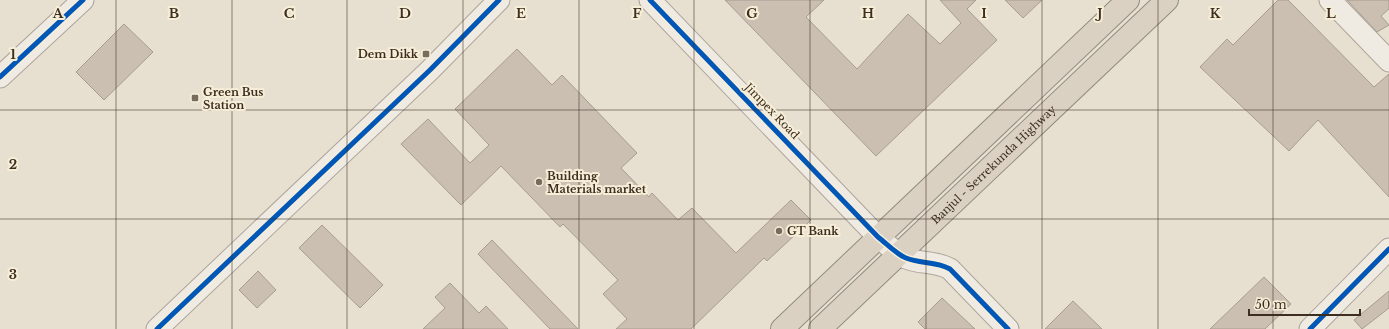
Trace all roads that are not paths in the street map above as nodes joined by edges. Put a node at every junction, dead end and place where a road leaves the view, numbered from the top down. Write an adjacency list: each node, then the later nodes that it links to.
1 (83, 0): 8 (street)
2 (499, 0): 12 (street)
3 (650, 0): 9 (street, Jimpex Road)
4 (1128, 0): 9 (highway)
5 (1167, 0): 11 (highway, Banjul - Serrekunda Highway)
6 (1330, 0): 7 (street)
7 (1389, 61)
8 (3, 68)
9 (878, 236): 11 (street, Jimpex Road); 13 (highway)
10 (1389, 249): 16 (street)
11 (898, 253): 14 (highway, Banjul - Serrekunda Highway); 15 (street, Jimpex Road)
12 (157, 329)
13 (782, 329)
14 (820, 329)
15 (1008, 329)
16 (1310, 329)

